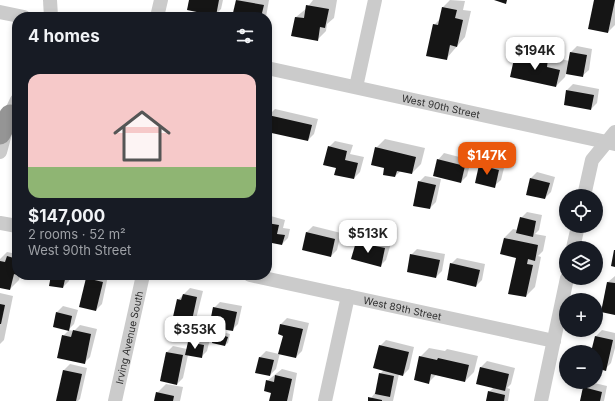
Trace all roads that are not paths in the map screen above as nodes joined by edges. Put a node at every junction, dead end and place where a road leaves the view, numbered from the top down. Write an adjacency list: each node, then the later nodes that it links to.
1 (50, 0): 5 (street)
2 (161, 0): 6 (street)
3 (375, 0): 9 (street)
4 (0, 12): 7 (street)
5 (51, 12)
6 (158, 12)
7 (12, 14)
8 (272, 69): 9 (street, West 90th Street)
9 (356, 87): 13 (street, West 90th Street)
10 (12, 112): 12 (highway)
11 (12, 114): 14 (street)
12 (0, 134)
13 (612, 140): 15 (street)
14 (0, 152)
15 (586, 189)
16 (0, 223): 17 (street)
17 (12, 225)
18 (142, 280): 23 (street, Irving Avenue South)
19 (272, 280): 21 (street, West 89th Street)
20 (566, 285): 22 (street)
21 (348, 296): 22 (street, West 89th Street); 24 (street)
22 (554, 341): 25 (street)
23 (115, 401)
24 (325, 401)
25 (541, 401)

